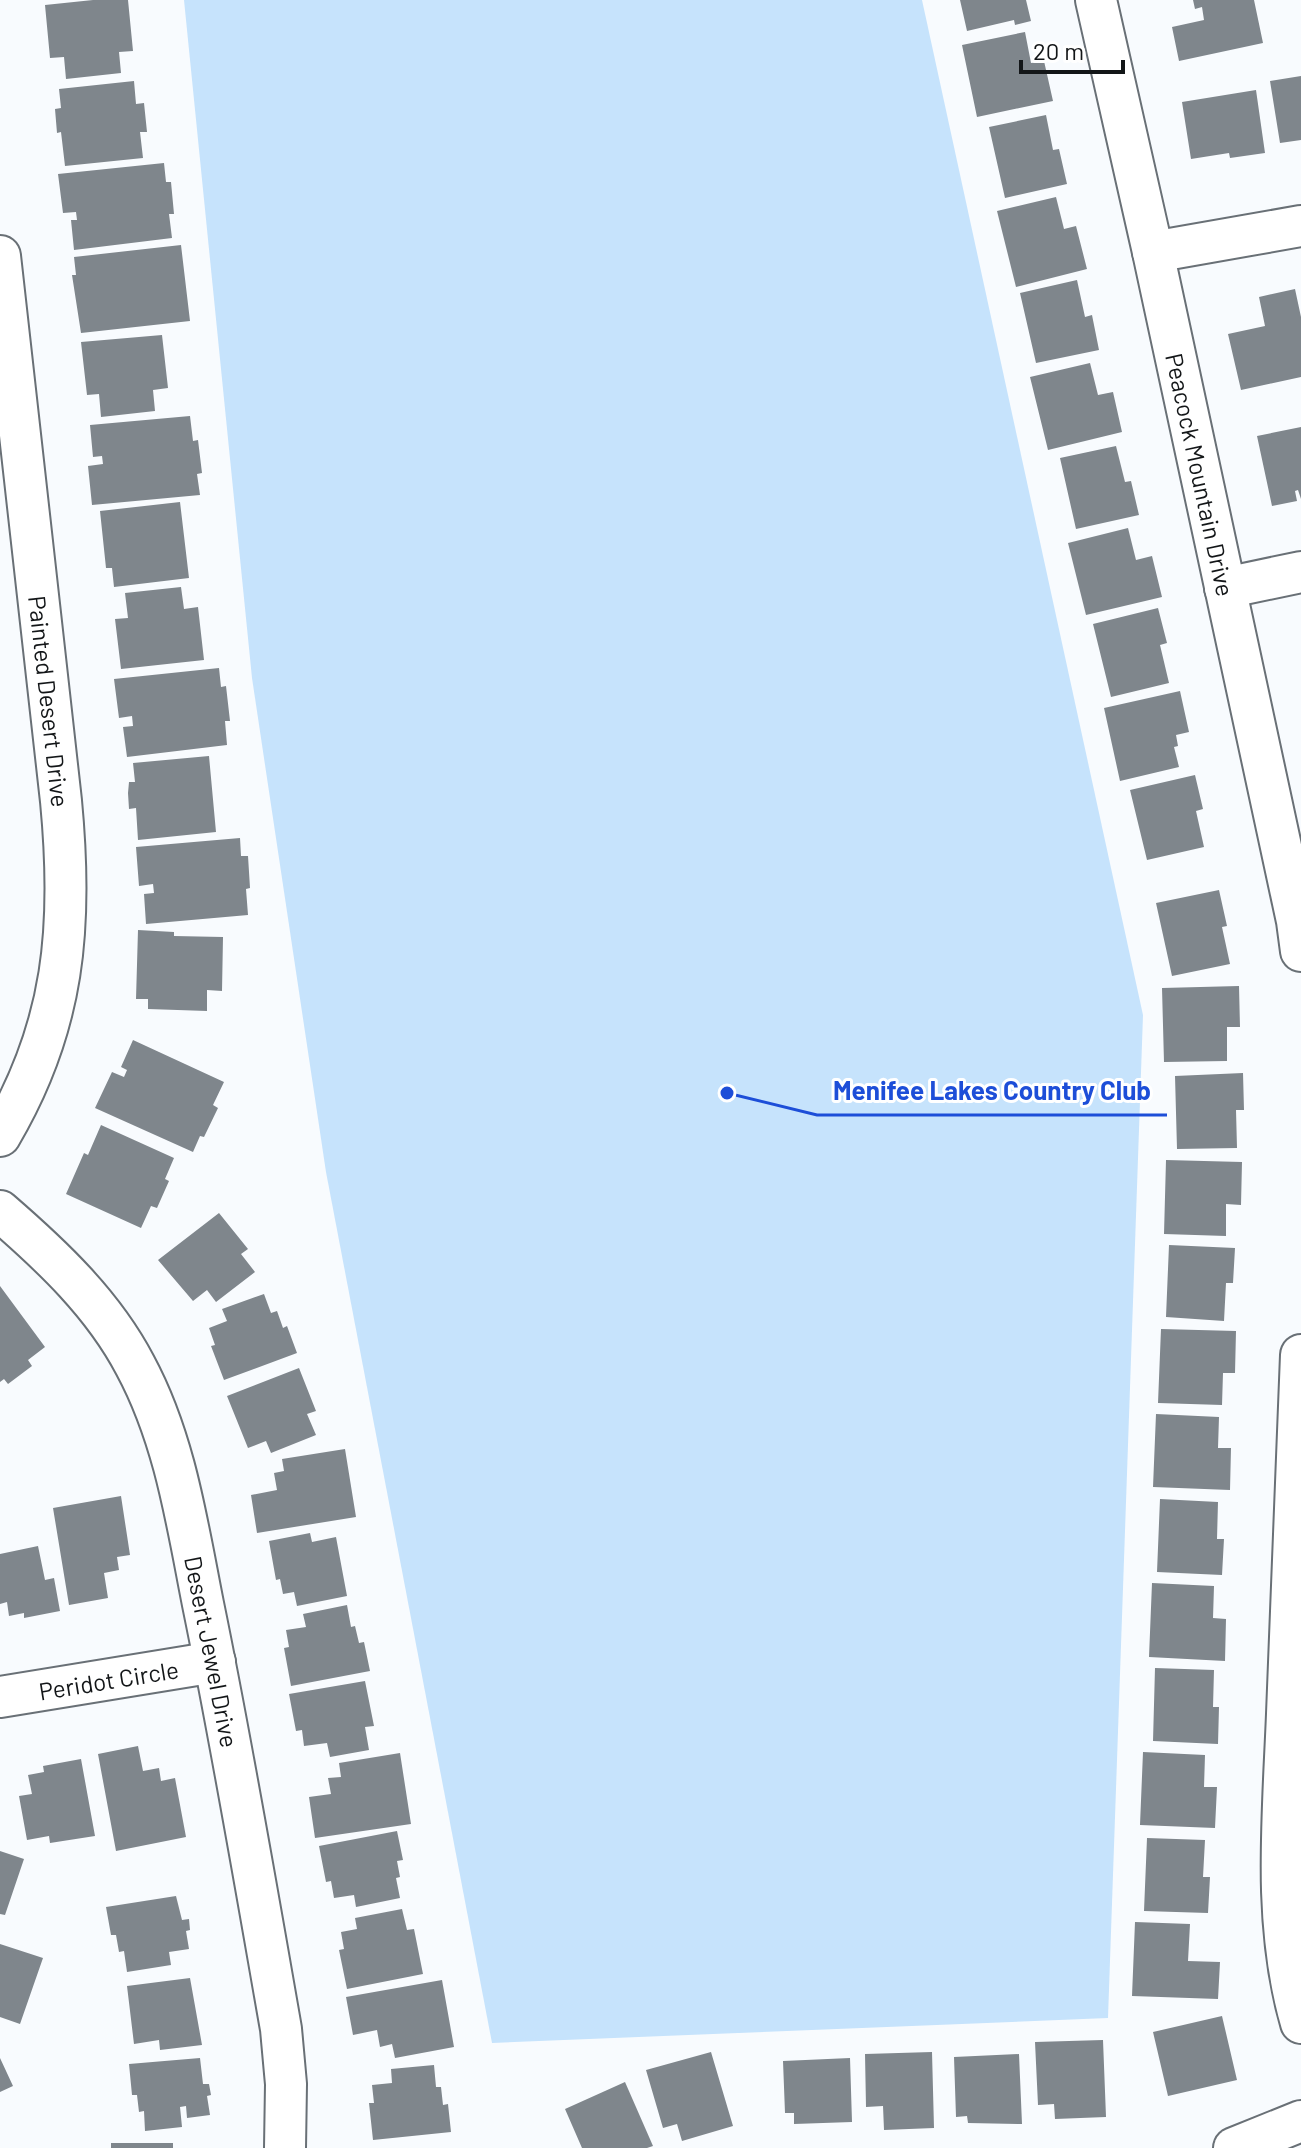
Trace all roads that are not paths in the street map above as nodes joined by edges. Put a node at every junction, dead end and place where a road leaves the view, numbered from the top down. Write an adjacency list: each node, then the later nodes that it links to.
1 (1096, 0): 3 (street, Peacock Mountain Drive)
2 (1301, 226): 3 (street)
3 (1153, 252): 6 (street, Peacock Mountain Drive)
4 (0, 256): 8 (street, Painted Desert Drive)
5 (1301, 572): 6 (street)
6 (1225, 588): 7 (street, Peacock Mountain Drive)
7 (1300, 931)
8 (0, 1136)
9 (0, 1211): 12 (street, Desert Jewel Drive)
10 (1301, 1355): 11 (street)
11 (1296, 1586): 14 (street)
12 (215, 1662): 13 (street, Peridot Circle); 16 (street, Desert Jewel Drive)
13 (0, 1697)
14 (1301, 2023)
15 (1301, 2121): 17 (street)
16 (285, 2148)
17 (1234, 2148)

